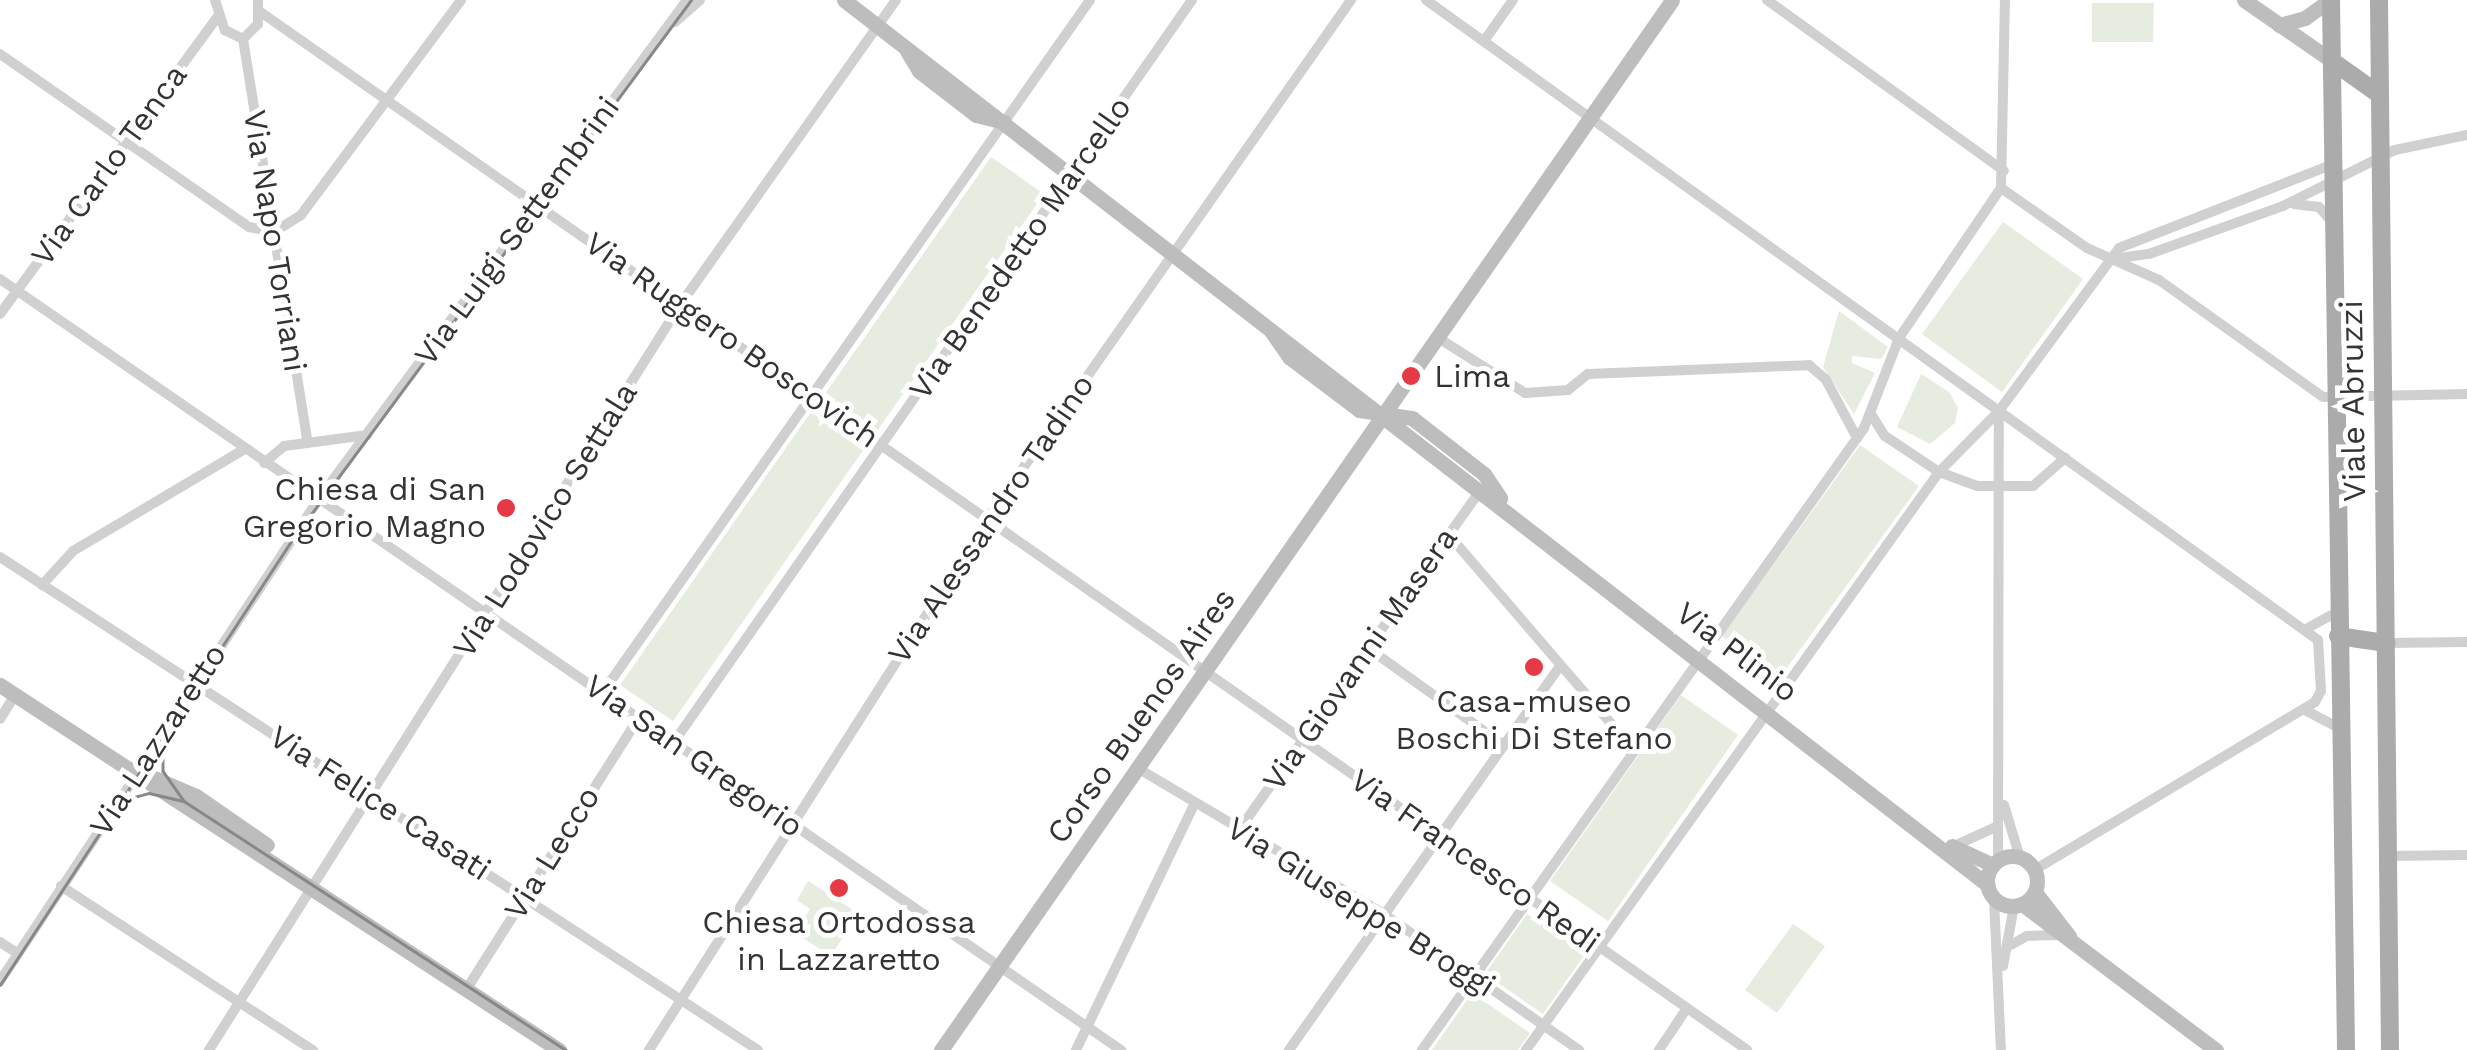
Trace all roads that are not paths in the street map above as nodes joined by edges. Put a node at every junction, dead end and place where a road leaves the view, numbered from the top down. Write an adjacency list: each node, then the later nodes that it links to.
1 (216, 0): 19 (street)
2 (462, 0): 28 (street)
3 (686, 0): 22 (street, Via Luigi Settembrini)
4 (700, 0): 22 (street, Via Luigi Settembrini)
5 (896, 0): 21 (street, Via Lodovico Settala)
6 (1090, 0): 30 (street)
7 (1192, 0): 36 (street, Via Benedetto Marcello)
8 (1351, 0): 43 (street, Via Alessandro Tadino)
9 (1426, 0): 24 (street)
10 (1512, 0): 24 (street)
11 (1672, 0): 29 (street)
12 (1766, 0): 35 (street)
13 (2005, 0): 35 (street)
14 (2244, 0): 20 (street)
15 (2330, 0): 20 (street); 26 (main road, Viale Abruzzi)
16 (2378, 0): 27 (main road, Viale Abruzzi)
17 (851, 3): 21 (street)
18 (258, 5): 23 (street); 28 (street, Via Ruggero Boscovich)
19 (218, 16): 23 (street); 32 (street, Via Carlo Tenca)
20 (2279, 25): 26 (street)
21 (877, 26): 30 (street); 47 (street, Via Lodovico Settala)
22 (666, 28): 39 (street, Via Luigi Settembrini)
23 (243, 39): 42 (street, Via Napo Torriani)
24 (1484, 41): 29 (street)
25 (0, 54): 32 (street)
26 (2332, 61): 27 (main road); 34 (main road, Viale Abruzzi)
27 (2380, 96): 33 (main road, Viale Abruzzi)
28 (388, 100): 39 (street, Via Ruggero Boscovich); 42 (street)
29 (1591, 117): 49 (street); 50 (street)
30 (1004, 122): 36 (street); 52 (street)
31 (2467, 135): 33 (street)
32 (126, 142): 42 (street); 46 (street, Via Carlo Tenca)
33 (2380, 158): 37 (street); 54 (main road, Viale Abruzzi)
34 (2333, 164): 37 (main road, Viale Abruzzi); 44 (street)
35 (2004, 170): 38 (street)
36 (1072, 174): 43 (street); 61 (street, Via Benedetto Marcello)
37 (2334, 184): 40 (street); 41 (main road, Viale Abruzzi)
38 (2000, 188): 44 (street); 49 (street)
39 (536, 204): 47 (street, Via Ruggero Boscovich); 59 (street, Via Luigi Settembrini)
40 (2283, 206): 41 (street); 44 (street)
41 (2334, 225): 53 (main road, Viale Abruzzi)
42 (274, 232): 60 (street, Via Napo Torriani)
43 (1172, 250): 56 (street); 70 (street, Via Alessandro Tadino)
44 (2109, 260): 53 (street); 55 (street)
45 (0, 279): 46 (street)
46 (18, 291): 48 (street, Via Carlo Tenca); 62 (street)
47 (680, 305): 52 (street, Via Ruggero Boscovich); 75 (street, Via Lodovico Settala)
48 (0, 314)
49 (1898, 338): 55 (street); 57 (street)
50 (1440, 339): 56 (street, Corso Buenos Aires); 58 (street)
51 (2467, 394): 54 (street)
52 (811, 396): 61 (street, Via Ruggero Boscovich); 86 (street)
53 (2336, 396): 54 (street); 74 (main road, Viale Abruzzi)
54 (2383, 396): 79 (main road, Viale Abruzzi)
55 (1999, 411): 63 (street); 65 (street); 66 (street)
56 (1389, 414): 67 (street, Via Plinio); 69 (street, Via Plinio); 83 (street, Corso Buenos Aires)
57 (1872, 414): 58 (street); 65 (street)
58 (1860, 433): 81 (street)
59 (368, 434): 60 (street); 68 (street, Via Luigi Settembrini)
60 (308, 443): 64 (street)
61 (882, 445): 70 (street, Via Ruggero Boscovich); 94 (street, Via Benedetto Marcello)
62 (244, 449): 64 (street, Via San Gregorio); 73 (street)
63 (2065, 458): 66 (street); 76 (street)
64 (264, 464): 68 (street, Via San Gregorio)
65 (1939, 472): 66 (street); 89 (street)
66 (2002, 489): 99 (street)
67 (1482, 490): 69 (street, Via Plinio); 71 (street, Via Giovanni Masera)
68 (318, 500): 75 (street, Via San Gregorio); 84 (street, Via Lazzaretto)
69 (1506, 508): 81 (street, Via Plinio)
70 (988, 518): 83 (street, Via Ruggero Boscovich); 102 (street, Via Alessandro Tadino)
71 (1448, 534): 80 (street, Via Giovanni Masera); 82 (street)
72 (0, 557): 73 (street, Via Felice Casati)
73 (42, 585): 84 (street, Via Felice Casati)
74 (2338, 611): 76 (street); 77 (main road, Viale Abruzzi)
75 (487, 615): 86 (street, Via San Gregorio); 100 (street, Via Lodovico Settala)
76 (2306, 629): 88 (street)
77 (2338, 636): 79 (main road); 92 (main road, Viale Abruzzi)
78 (2467, 642): 79 (street)
79 (2386, 643): 109 (main road, Viale Abruzzi)
80 (1368, 648): 93 (street, Via Giovanni Masera); 95 (street)
81 (1700, 658): 89 (street, Via Plinio); 96 (street)
82 (1559, 666): 95 (street); 96 (street)
83 (1205, 670): 93 (street, Via Francesco Redi); 97 (street, Corso Buenos Aires)
84 (195, 682): 98 (street, Via Lazzaretto); 100 (street, Via Felice Casati)
85 (0, 685): 87 (street)
86 (603, 692): 90 (street, Via San Gregorio)
87 (15, 694): 91 (street); 98 (street)
88 (2304, 709): 92 (street); 112 (street)
89 (1768, 710): 106 (street, Via Plinio); 124 (street)
90 (639, 718): 94 (street, Via San Gregorio); 117 (street, Via Lecco)
91 (0, 719)
92 (2339, 728): 153 (main road, Viale Abruzzi)
93 (1304, 740): 104 (street, Via Giovanni Masera); 105 (street, Via Francesco Redi)
94 (674, 742): 102 (street, Via San Gregorio)
95 (1502, 744): 105 (street)
96 (1634, 750): 118 (street)
97 (1139, 769): 101 (street, Via Giuseppe Broggi); 127 (street, Corso Buenos Aires)
98 (136, 773): 113 (street, Via Lazzaretto); 114 (street)
99 (2002, 784): 103 (street); 110 (street)
100 (367, 796): 114 (street, Via Lodovico Settala); 117 (street, Via Felice Casati)
101 (1195, 803): 104 (street, Via Giuseppe Broggi); 136 (street)
102 (792, 824): 127 (street, Via San Gregorio); 132 (street, Via Alessandro Tadino)
103 (1998, 826): 107 (street); 111 (street)
104 (1239, 830): 120 (street, Via Giuseppe Broggi)
105 (1440, 836): 118 (street, Via Francesco Redi); 120 (street)
106 (1931, 836): 107 (street, Via Plinio); 115 (street, Via Plinio)
107 (1952, 846): 111 (street, Via Plinio)
108 (2467, 855): 109 (street)
109 (2388, 856): 154 (main road, Viale Abruzzi)
110 (2020, 858): 111 (street); 112 (street)
111 (1996, 864): 115 (street)
112 (2034, 870): 116 (street)
113 (61, 886): 126 (street, Via Lazzaretto); 133 (street)
114 (312, 888): 131 (street); 133 (street, Via Lodovico Settala)
115 (1991, 891): 119 (street); 130 (street)
116 (2034, 892): 119 (street); 123 (street)
117 (524, 897): 131 (street, Via Lecco); 132 (street, Via Felice Casati)
118 (1528, 899): 124 (street, Via Francesco Redi); 128 (street)
119 (2018, 905): 121 (street); 125 (street)
120 (1384, 914): 128 (street, Via Giuseppe Broggi); 145 (street)
121 (2057, 935): 123 (street); 125 (street)
122 (0, 942): 126 (street)
123 (2078, 946): 152 (street)
124 (1598, 947): 134 (street, Via Francesco Redi); 135 (street)
125 (2007, 948): 130 (street)
126 (18, 953): 129 (street, Via Lazzaretto)
127 (1000, 968): 136 (street, Via San Gregorio); 142 (street, Corso Buenos Aires)
128 (1474, 976): 135 (street, Via Giuseppe Broggi); 146 (street)
129 (0, 980)
130 (2000, 981): 151 (street)
131 (466, 990): 139 (street)
132 (680, 999): 140 (street, Via Alessandro Tadino); 141 (street, Via Felice Casati)
133 (239, 1002): 137 (street, Via Lodovico Settala); 138 (street)
134 (1687, 1008): 149 (street); 150 (street, Via Francesco Redi)
135 (1544, 1026): 147 (street); 148 (street, Via Giuseppe Broggi)
136 (1089, 1029): 143 (street); 144 (street, Via San Gregorio)
137 (209, 1050)
138 (313, 1050)
139 (559, 1050)
140 (649, 1050)
141 (758, 1050)
142 (941, 1050)
143 (1076, 1050)
144 (1121, 1050)
145 (1288, 1050)
146 (1422, 1050)
147 (1526, 1050)
148 (1579, 1050)
149 (1659, 1050)
150 (1746, 1050)
151 (2001, 1050)
152 (2216, 1050)
153 (2346, 1050)
154 (2390, 1050)

